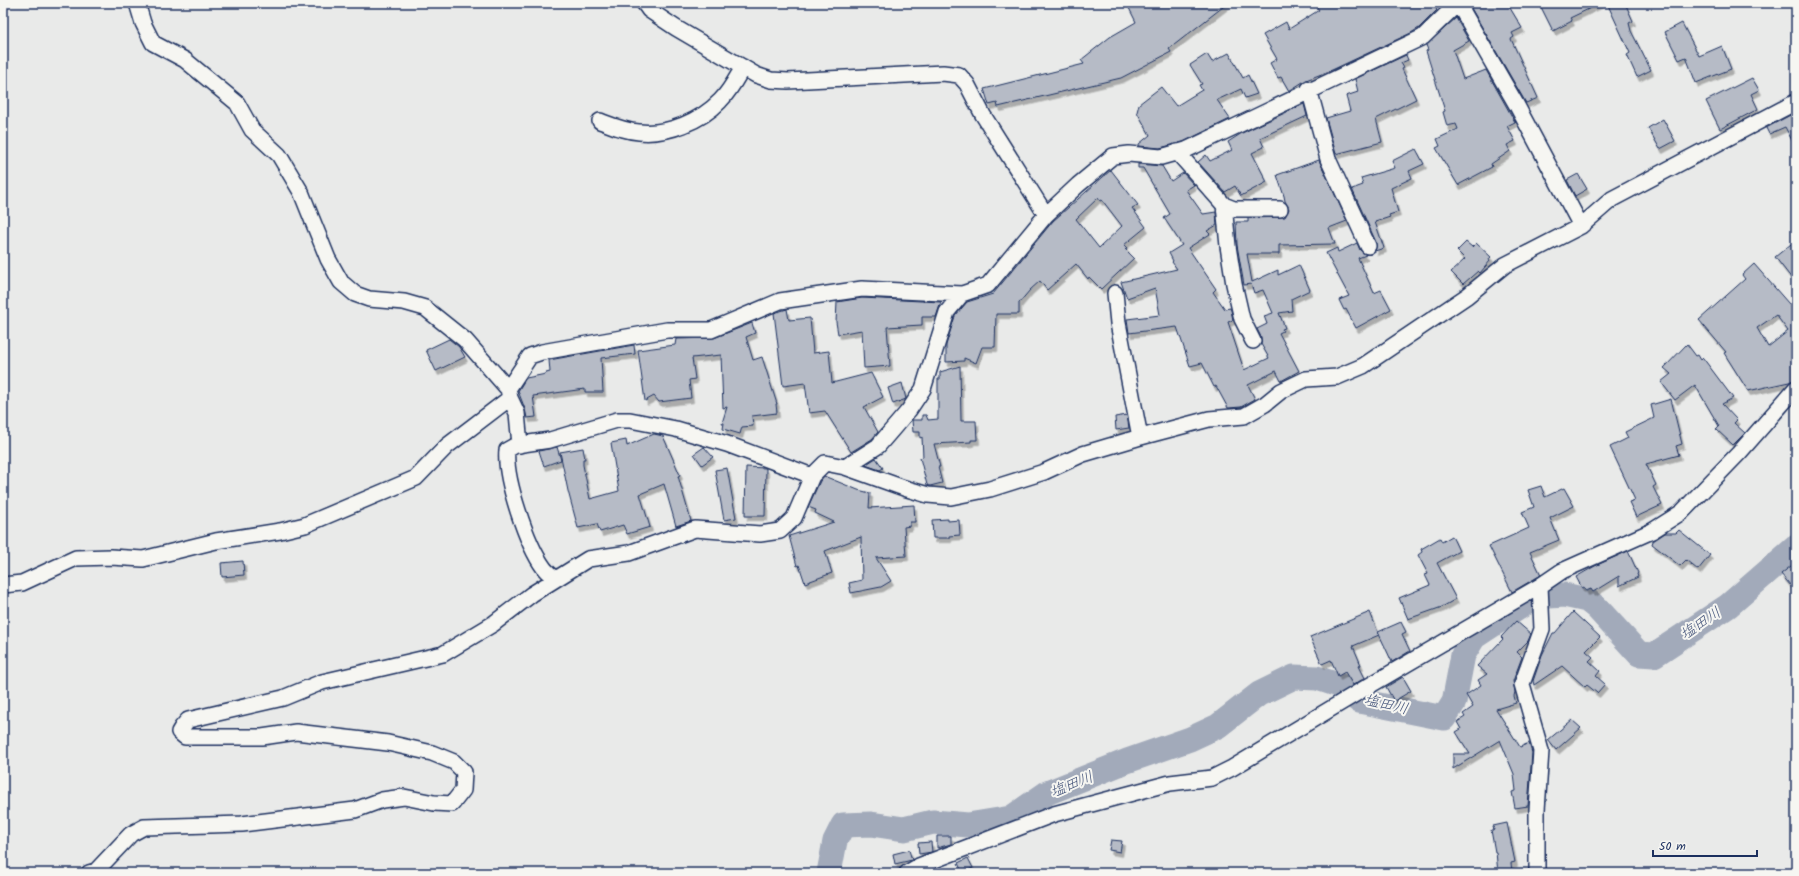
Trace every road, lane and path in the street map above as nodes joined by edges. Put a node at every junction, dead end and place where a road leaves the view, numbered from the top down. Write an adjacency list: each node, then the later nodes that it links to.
1 (137, 3): 18 (street)
2 (644, 3): 4 (street)
3 (1458, 3): 5 (street); 12 (street)
4 (743, 67): 7 (street); 11 (street)
5 (1309, 89): 8 (street); 13 (street)
6 (1796, 102): 12 (street)
7 (600, 121)
8 (1177, 152): 9 (street); 11 (street)
9 (1224, 205): 10 (street); 16 (street)
10 (1280, 209)
11 (1046, 215): 15 (street)
12 (1581, 226): 19 (street)
13 (1368, 246)
14 (1115, 293): 19 (street)
15 (962, 294): 18 (street); 21 (street)
16 (1252, 341)
17 (1796, 388): 25 (street)
18 (509, 393): 20 (street); 24 (street)
19 (1140, 437): 21 (street)
20 (520, 445): 22 (street); 23 (street)
21 (845, 466): 22 (street)
22 (812, 476): 23 (street)
23 (555, 579): 26 (street)
24 (3, 585)
25 (1540, 586): 27 (street); 28 (street)
26 (89, 873)
27 (907, 873)
28 (1537, 873)

